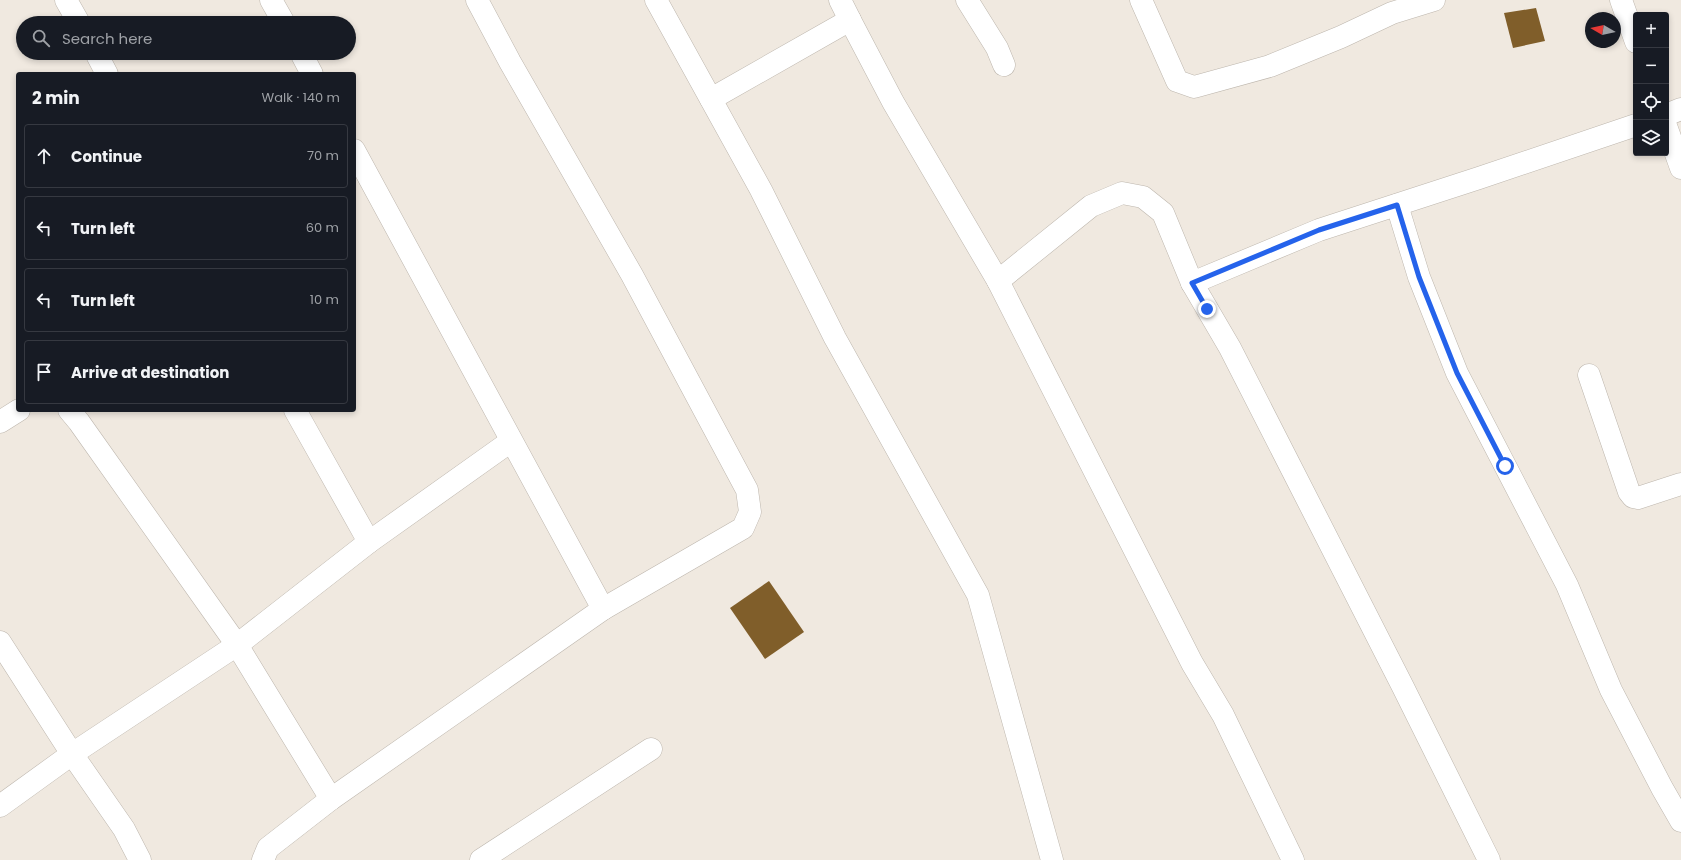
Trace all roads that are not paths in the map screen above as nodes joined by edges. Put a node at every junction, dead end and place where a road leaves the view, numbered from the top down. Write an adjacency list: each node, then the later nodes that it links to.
1 (66, 0): 10 (street)
2 (271, 0): 11 (street)
3 (476, 0): 37 (street)
4 (656, 0): 19 (street)
5 (840, 0): 12 (street)
6 (967, 0): 16 (street)
7 (1141, 0): 8 (street)
8 (1434, 0)
9 (1621, 0): 13 (street)
10 (75, 16)
11 (280, 16)
12 (850, 20): 19 (street); 27 (street)
13 (1633, 34)
14 (100, 60): 17 (street)
15 (305, 60): 18 (street)
16 (1004, 66)
17 (106, 72)
18 (311, 72)
19 (711, 99): 48 (street)
20 (1681, 109): 21 (street)
21 (1669, 114)
22 (1633, 126): 26 (street)
23 (1669, 134): 25 (street)
24 (356, 154): 34 (street)
25 (1681, 168)
26 (1397, 205): 28 (street); 44 (street)
27 (998, 281): 28 (street); 49 (street)
28 (1192, 283): 50 (street)
29 (1589, 375): 35 (street)
30 (16, 412): 33 (street)
31 (71, 412): 39 (street)
32 (296, 412): 36 (street)
33 (0, 422)
34 (512, 441): 36 (street); 37 (street)
35 (1681, 484)
36 (369, 542): 39 (street)
37 (603, 609): 42 (street)
38 (0, 642): 41 (street)
39 (237, 645): 41 (street); 42 (street)
40 (651, 749): 47 (street)
41 (72, 754): 43 (street); 45 (street)
42 (331, 798): 46 (street)
43 (0, 806)
44 (1681, 822)
45 (140, 860)
46 (263, 860)
47 (481, 860)
48 (1052, 860)
49 (1293, 860)
50 (1489, 860)

